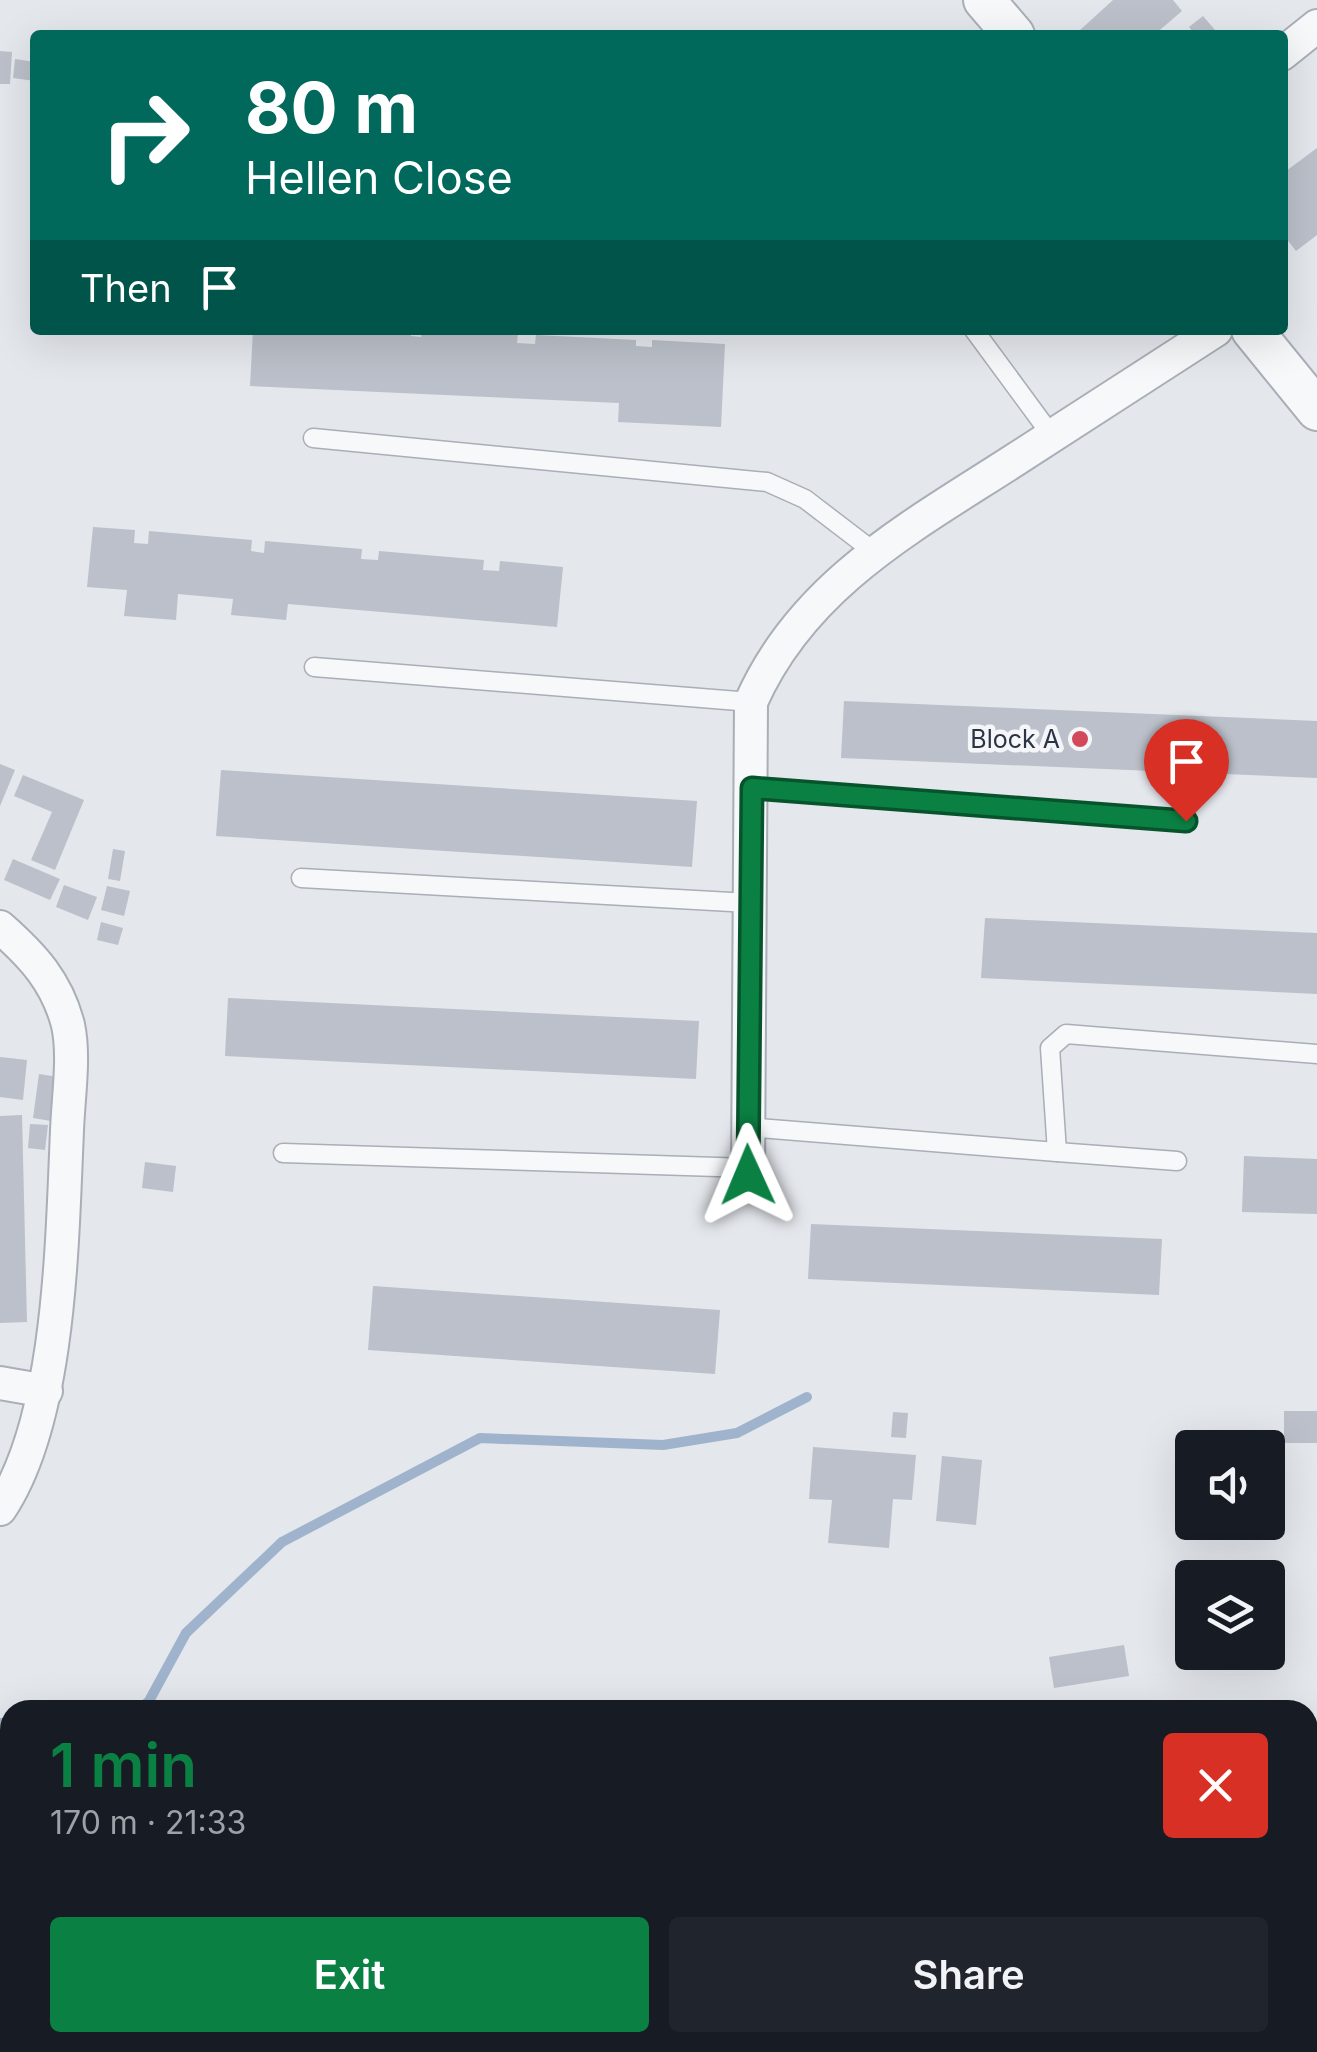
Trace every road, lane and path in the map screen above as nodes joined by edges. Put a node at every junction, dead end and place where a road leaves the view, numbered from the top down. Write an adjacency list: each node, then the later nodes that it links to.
1 (984, 0): 3 (street)
2 (1317, 26): 4 (street)
3 (1010, 30)
4 (1288, 49)
5 (978, 335): 9 (lane)
6 (1208, 335): 9 (street)
7 (1256, 335): 8 (street)
8 (1317, 410)
9 (1052, 436): 11 (street)
10 (312, 438): 11 (lane)
11 (873, 551): 13 (street)
12 (314, 667): 13 (lane)
13 (750, 702): 14 (street)
14 (752, 788): 15 (lane); 17 (street)
15 (1186, 821)
16 (301, 878): 17 (lane)
17 (749, 902): 20 (street)
18 (0, 927): 26 (street)
19 (1317, 1054): 21 (lane)
20 (747, 1127): 21 (lane); 24 (street)
21 (1056, 1152): 23 (lane)
22 (284, 1153): 24 (lane)
23 (1176, 1161)
24 (748, 1172)
25 (0, 1382): 26 (street)
26 (46, 1391): 27 (street)
27 (0, 1509)

